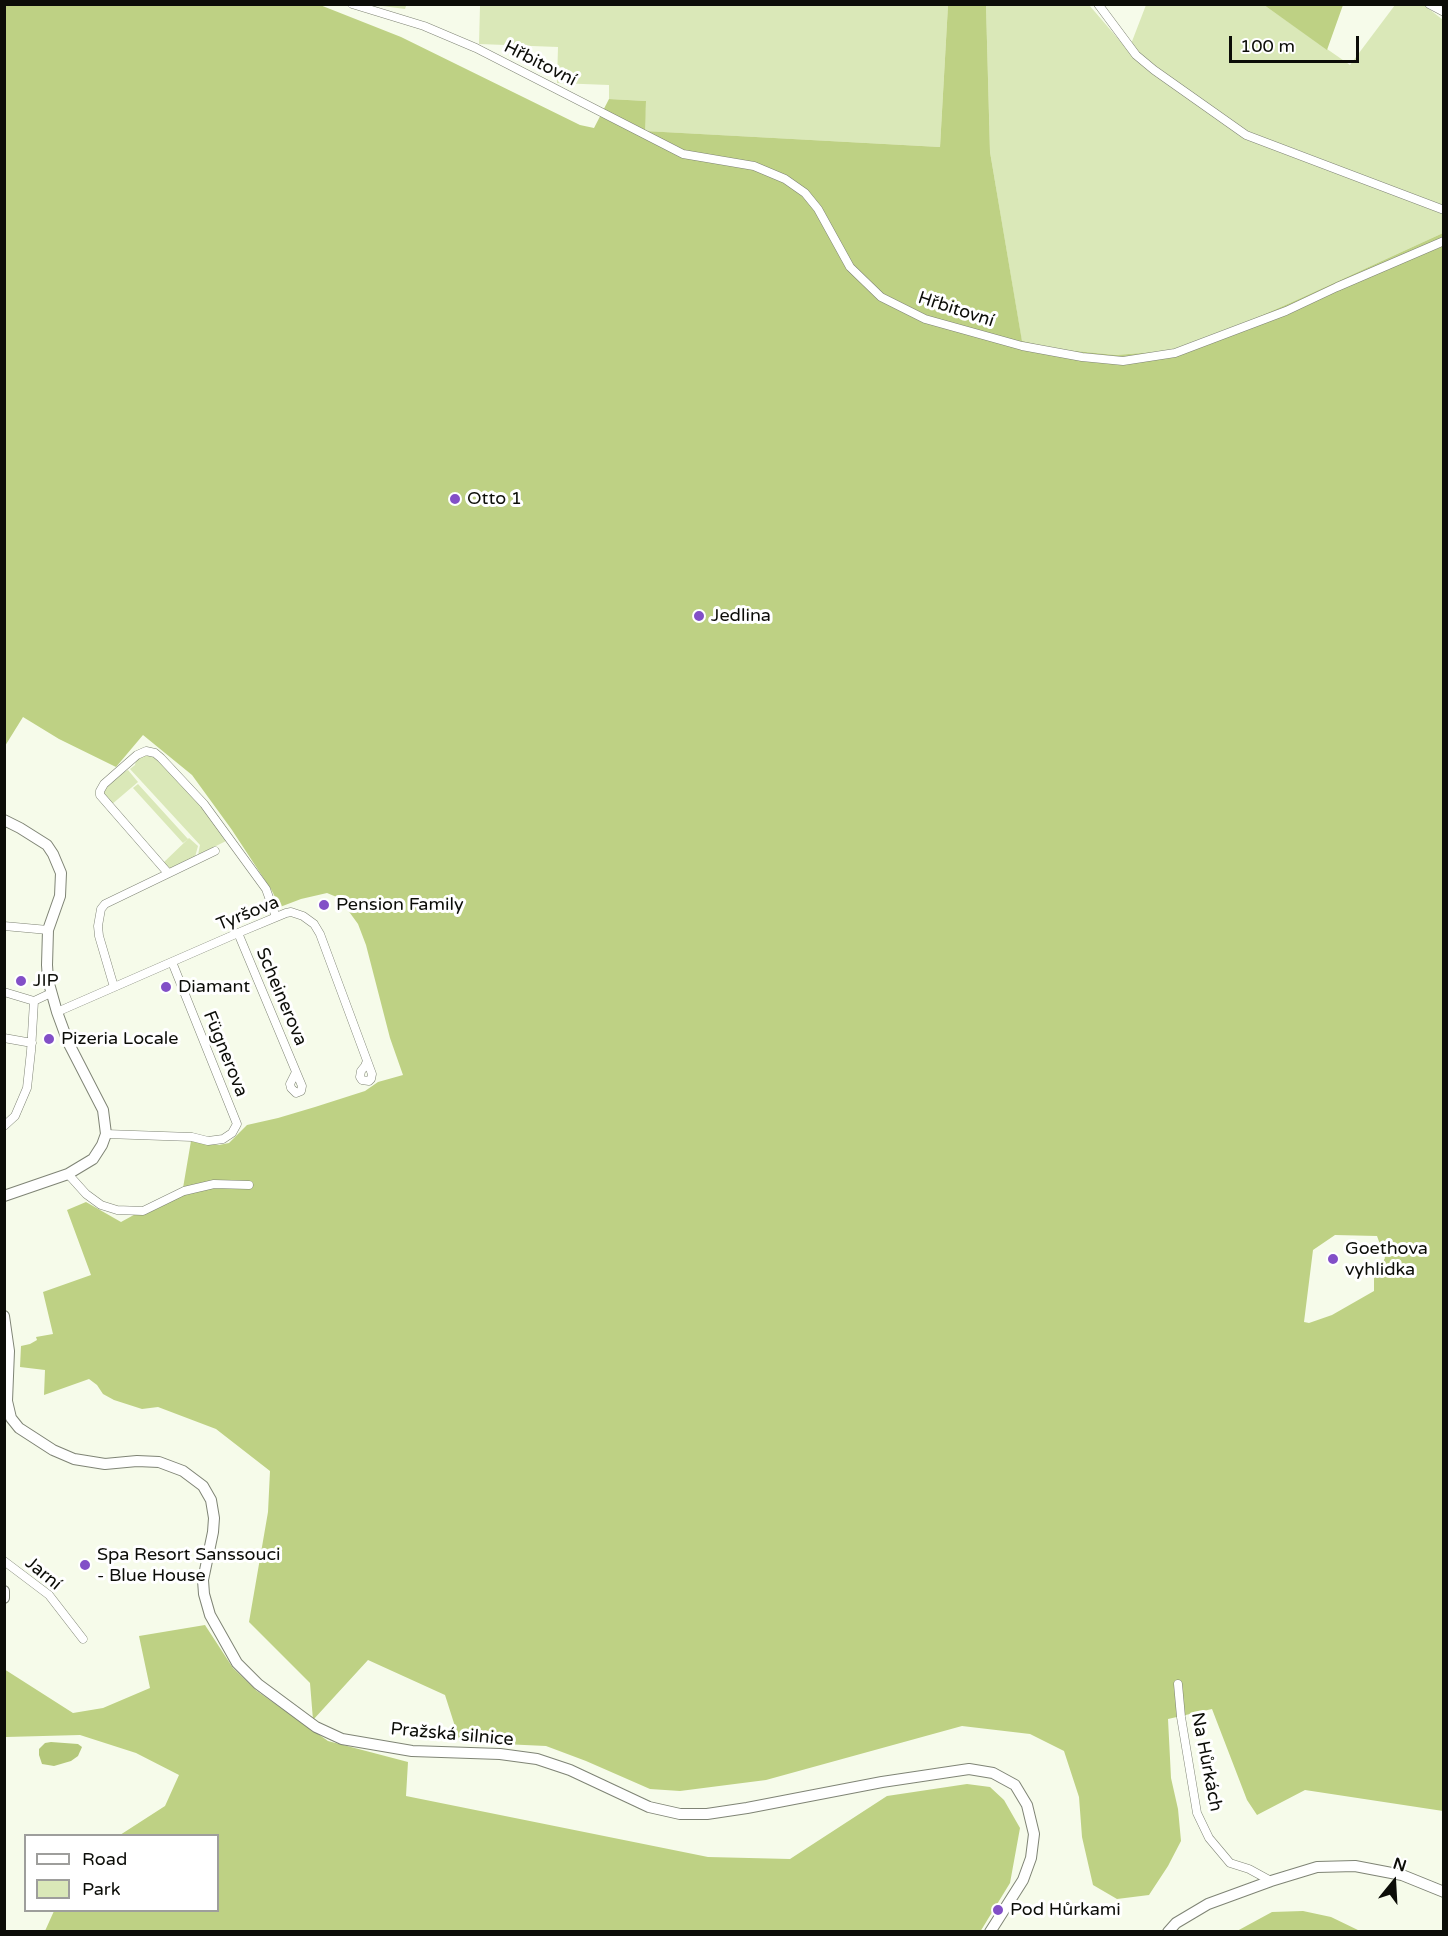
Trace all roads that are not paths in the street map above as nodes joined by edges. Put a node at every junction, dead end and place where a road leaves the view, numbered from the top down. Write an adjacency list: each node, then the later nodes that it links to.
1 (352, 4): 6 (street, Hřbitovní)
2 (1098, 4): 5 (street)
3 (1429, 4): 4 (street)
4 (1443, 12)
5 (1443, 210)
6 (1443, 241)
7 (4, 820): 12 (street)
8 (215, 851): 9 (street)
9 (168, 873): 10 (street); 15 (street)
10 (276, 917): 13 (street, Tyršova); 22 (street, Tyršova)
11 (4, 926): 12 (street)
12 (48, 930): 17 (street)
13 (238, 933): 14 (street, Tyršova); 23 (street, Scheinerova)
14 (172, 962): 15 (street, Tyršova); 25 (street, Fügnerova)
15 (114, 987): 19 (street, Tyršova)
16 (4, 992): 18 (street)
17 (51, 993): 18 (street); 19 (street)
18 (34, 1001): 21 (street)
19 (57, 1012): 25 (street)
20 (4, 1038): 21 (street)
21 (32, 1043): 24 (street)
22 (367, 1061)
23 (296, 1072)
24 (6, 1123)
25 (106, 1134): 26 (street)
26 (68, 1174): 27 (street); 28 (street)
27 (249, 1185)
28 (4, 1196)
29 (4, 1316): 37 (street, Pražská silnice)
30 (4, 1561): 33 (street, Jarní)
31 (4, 1591): 32 (street)
32 (4, 1598)
33 (83, 1639)
34 (1178, 1684): 35 (street, Na Hůrkách)
35 (1271, 1881): 36 (street); 38 (street)
36 (1443, 1892)
37 (990, 1932)
38 (1168, 1932)

